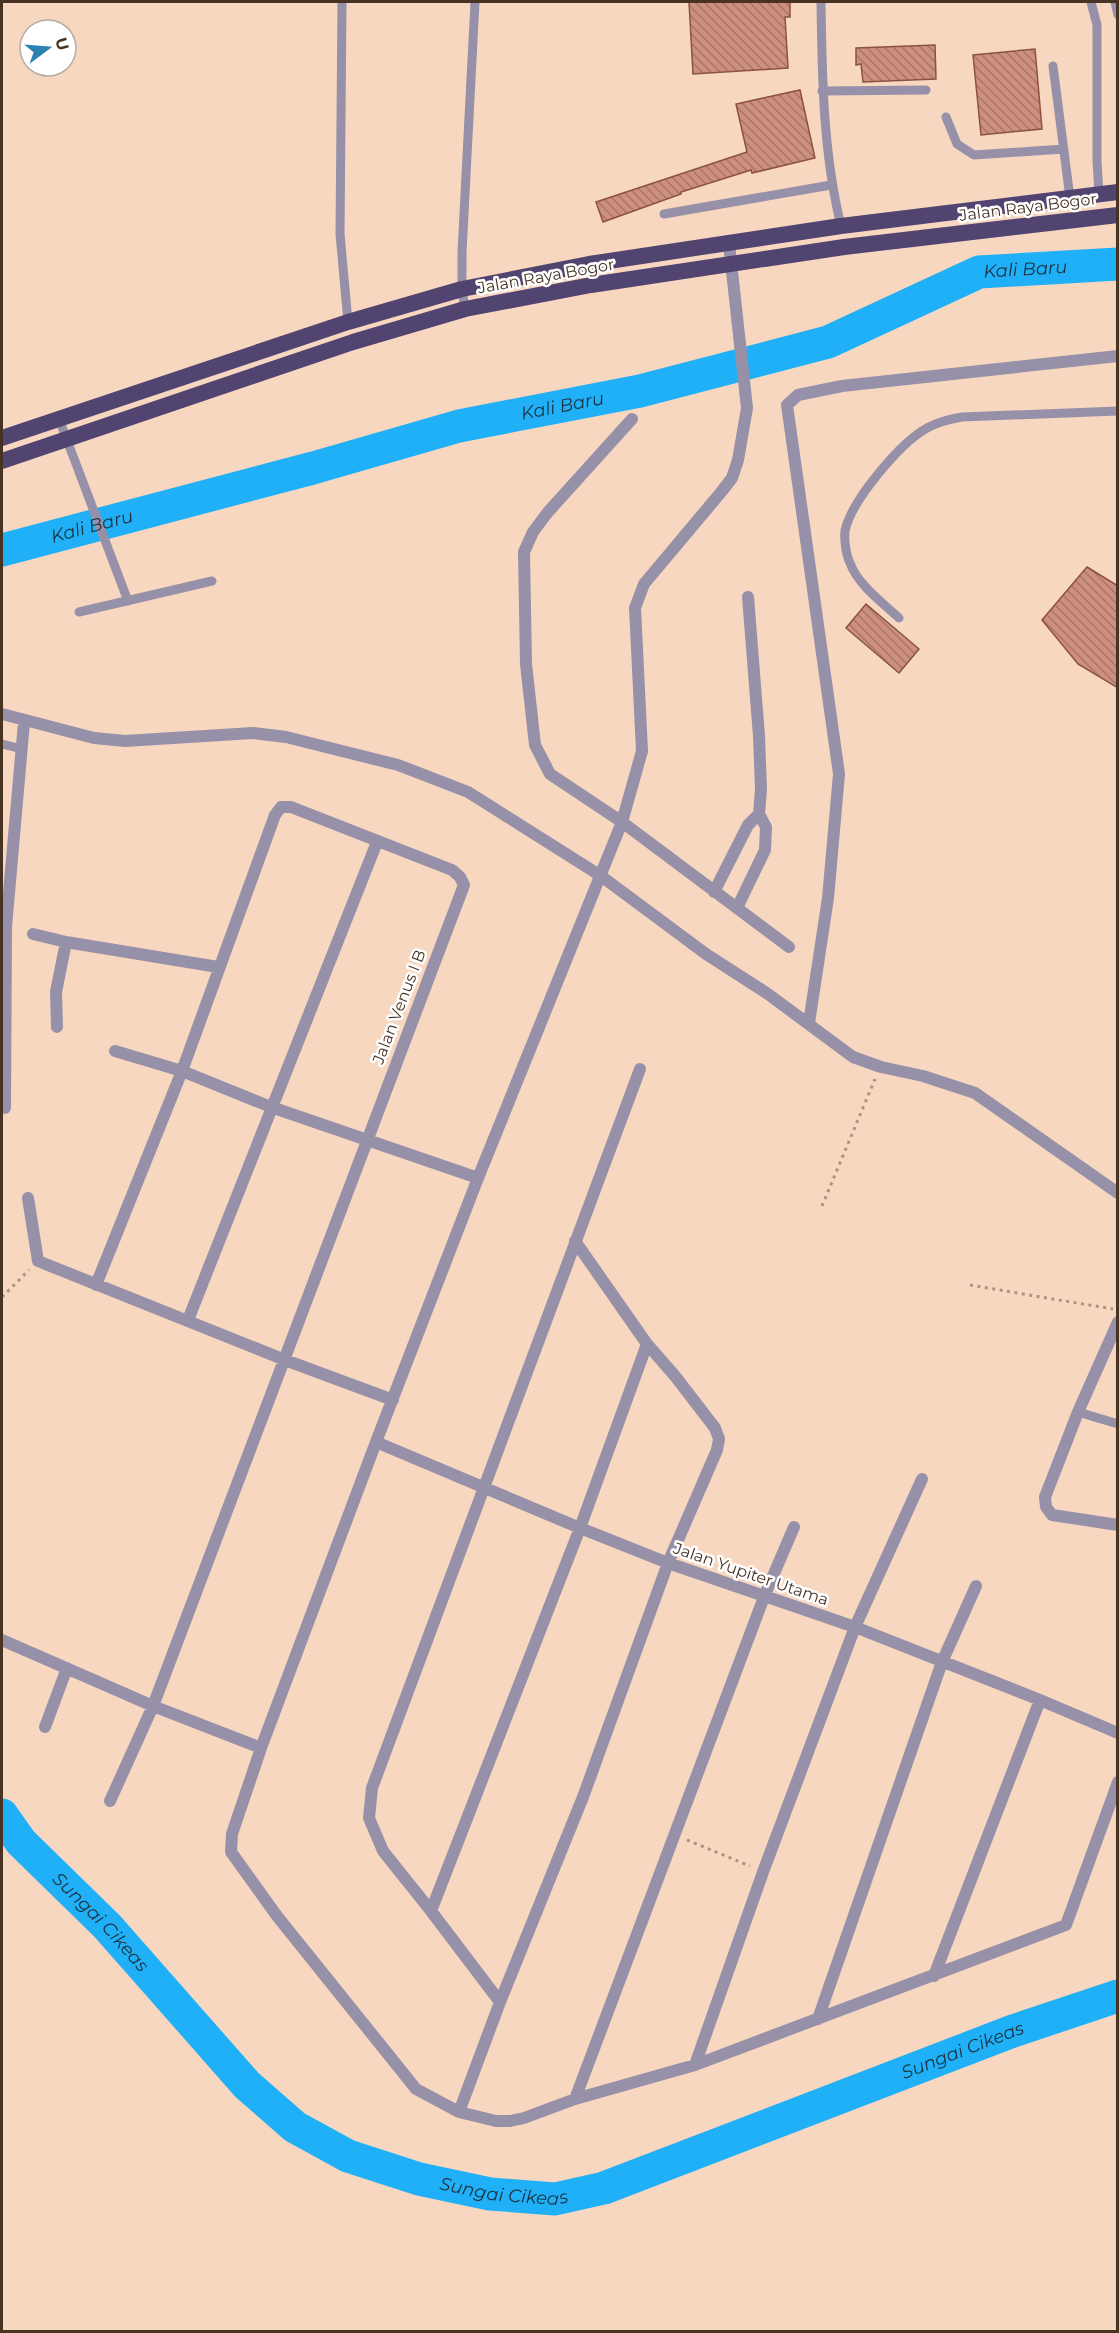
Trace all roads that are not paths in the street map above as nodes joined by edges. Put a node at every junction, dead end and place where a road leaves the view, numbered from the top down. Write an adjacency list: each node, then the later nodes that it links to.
1 (342, 2): 23 (lane)
2 (474, 2): 21 (lane)
3 (821, 2): 9 (lane)
4 (1092, 2): 14 (lane)
5 (1115, 2): 6 (lane)
6 (1118, 15)
7 (1053, 66): 11 (lane)
8 (926, 90): 9 (lane)
9 (822, 91): 12 (lane)
10 (946, 117): 11 (lane)
11 (1064, 149): 15 (lane)
12 (831, 185): 16 (lane); 18 (lane)
13 (1118, 192): 14 (highway, Jalan Raya Bogor)
14 (1099, 194): 15 (highway, Jalan Raya Bogor)
15 (1070, 198): 18 (highway, Jalan Raya Bogor)
16 (664, 214)
17 (1118, 214): 20 (highway, Jalan Raya Bogor)
18 (841, 226): 19 (highway, Jalan Raya Bogor)
19 (729, 244): 20 (street); 21 (highway, Jalan Raya Bogor)
20 (731, 266): 22 (highway, Jalan Raya Bogor); 41 (street)
21 (462, 289): 22 (lane); 23 (highway, Jalan Raya Bogor)
22 (465, 309): 29 (highway, Jalan Raya Bogor)
23 (348, 322): 26 (highway, Jalan Raya Bogor)
24 (1118, 356): 50 (street)
25 (1118, 411): 35 (lane)
26 (59, 419): 28 (highway, Jalan Raya Bogor); 29 (lane)
27 (632, 419): 41 (street)
28 (2, 438)
29 (68, 439): 30 (highway, Jalan Raya Bogor); 33 (lane)
30 (2, 460)
31 (212, 581): 33 (lane)
32 (748, 597): 40 (street)
33 (128, 601): 34 (lane)
34 (79, 612)
35 (899, 618)
36 (2, 714): 37 (street)
37 (24, 722): 39 (street); 43 (street)
38 (2, 744): 39 (lane)
39 (22, 749): 56 (street)
40 (759, 814): 44 (street); 45 (street)
41 (622, 822): 43 (street); 44 (street)
42 (377, 842): 49 (street); 55 (street); 57 (street, Jalan Venus I B)
43 (601, 876): 50 (street); 58 (street)
44 (714, 892): 45 (street)
45 (737, 908): 48 (street)
46 (33, 934): 47 (street)
47 (66, 942): 49 (street); 51 (street)
48 (789, 947)
49 (218, 967): 54 (street)
50 (809, 1023): 59 (street)
51 (57, 1027)
52 (115, 1051): 54 (street)
53 (640, 1069): 61 (street)
54 (182, 1071): 55 (street); 62 (street)
55 (271, 1107): 57 (street); 63 (street)
56 (5, 1108)
57 (366, 1140): 58 (street); 66 (street, Jalan Venus I B)
58 (478, 1178): 67 (street)
59 (1118, 1193)
60 (28, 1198): 62 (street)
61 (574, 1242): 65 (street); 72 (street)
62 (96, 1285): 63 (street)
63 (188, 1320): 66 (street)
64 (1118, 1322): 68 (street)
65 (647, 1344): 75 (street); 76 (street)
66 (285, 1360): 67 (street); 84 (street, Jalan Venus I B)
67 (393, 1400): 70 (street)
68 (1078, 1412): 69 (lane); 73 (street)
69 (1118, 1424)
70 (376, 1442): 72 (street, Jalan Yupiter Utama); 87 (street)
71 (922, 1479): 79 (street)
72 (486, 1488): 75 (street, Jalan Yupiter Utama); 90 (street)
73 (1118, 1525)
74 (794, 1527): 78 (street)
75 (580, 1528): 76 (street, Jalan Yupiter Utama); 90 (street)
76 (669, 1563): 78 (street, Jalan Yupiter Utama); 92 (street)
77 (976, 1586): 81 (street)
78 (764, 1597): 79 (street, Jalan Yupiter Utama); 95 (street)
79 (855, 1627): 81 (street, Jalan Yupiter Utama); 94 (street)
80 (2, 1640): 82 (street)
81 (942, 1662): 83 (street, Jalan Yupiter Utama); 93 (street)
82 (67, 1668): 84 (street); 85 (street)
83 (1040, 1700): 86 (street, Jalan Yupiter Utama); 91 (street)
84 (153, 1706): 87 (street); 89 (street, Jalan Venus I B)
85 (45, 1726)
86 (1118, 1733)
87 (261, 1748): 96 (street)
88 (1118, 1782): 91 (street)
89 (110, 1801)
90 (431, 1911): 92 (street)
91 (934, 1976): 93 (street)
92 (500, 2002): 96 (street)
93 (818, 2019): 94 (street)
94 (695, 2065): 95 (street)
95 (575, 2099): 96 (street)
96 (459, 2112)

